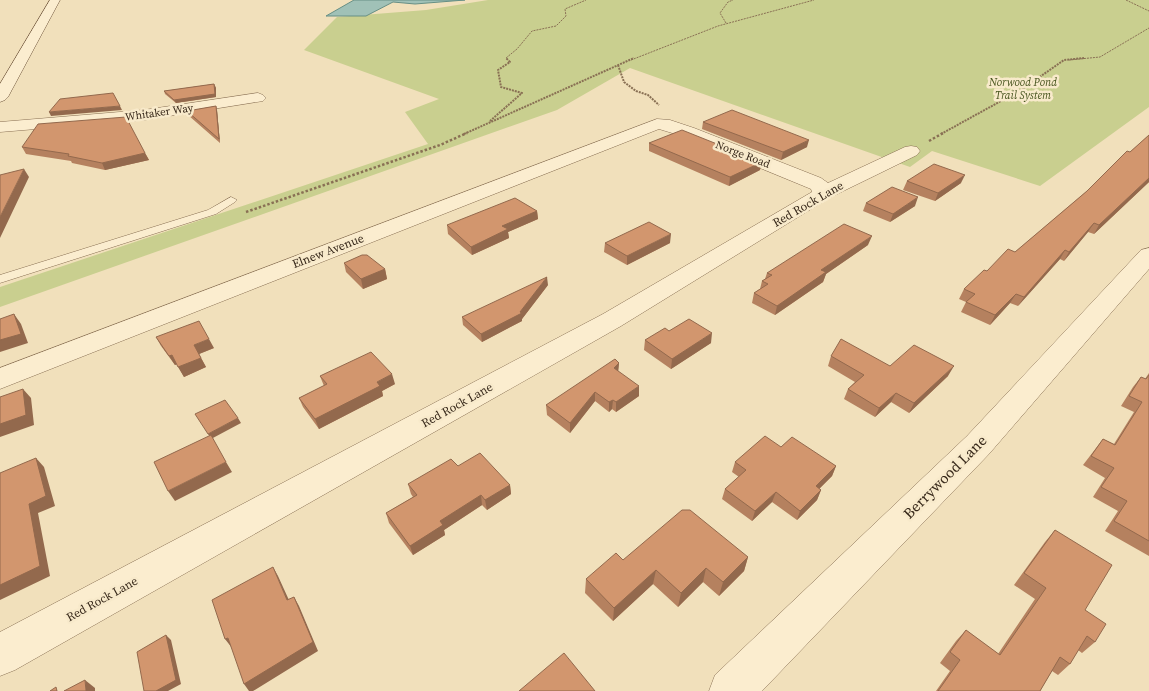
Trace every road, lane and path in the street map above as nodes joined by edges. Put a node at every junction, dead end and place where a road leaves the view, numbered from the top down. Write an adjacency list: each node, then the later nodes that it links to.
1 (56, 0): 10 (street)
2 (586, 0): 12 (path)
3 (733, 0): 7 (path)
4 (814, 0): 7 (path)
5 (1126, 0): 6 (path)
6 (1149, 10)
7 (726, 23): 9 (path)
8 (1149, 28): 15 (path)
9 (618, 65): 12 (path); 13 (path)
10 (2, 90)
11 (258, 98): 14 (street, Whitaker Way)
12 (488, 123): 18 (path)
13 (656, 124): 16 (street, Norge Road); 21 (street, Elnew Avenue)
14 (0, 127)
15 (912, 151): 16 (street, Red Rock Lane)
16 (822, 194): 22 (street, Red Rock Lane)
17 (231, 200): 20 (lane)
18 (243, 213)
19 (1149, 255): 23 (street, Berrywood Lane)
20 (0, 279)
21 (0, 379)
22 (0, 655)
23 (731, 691)

